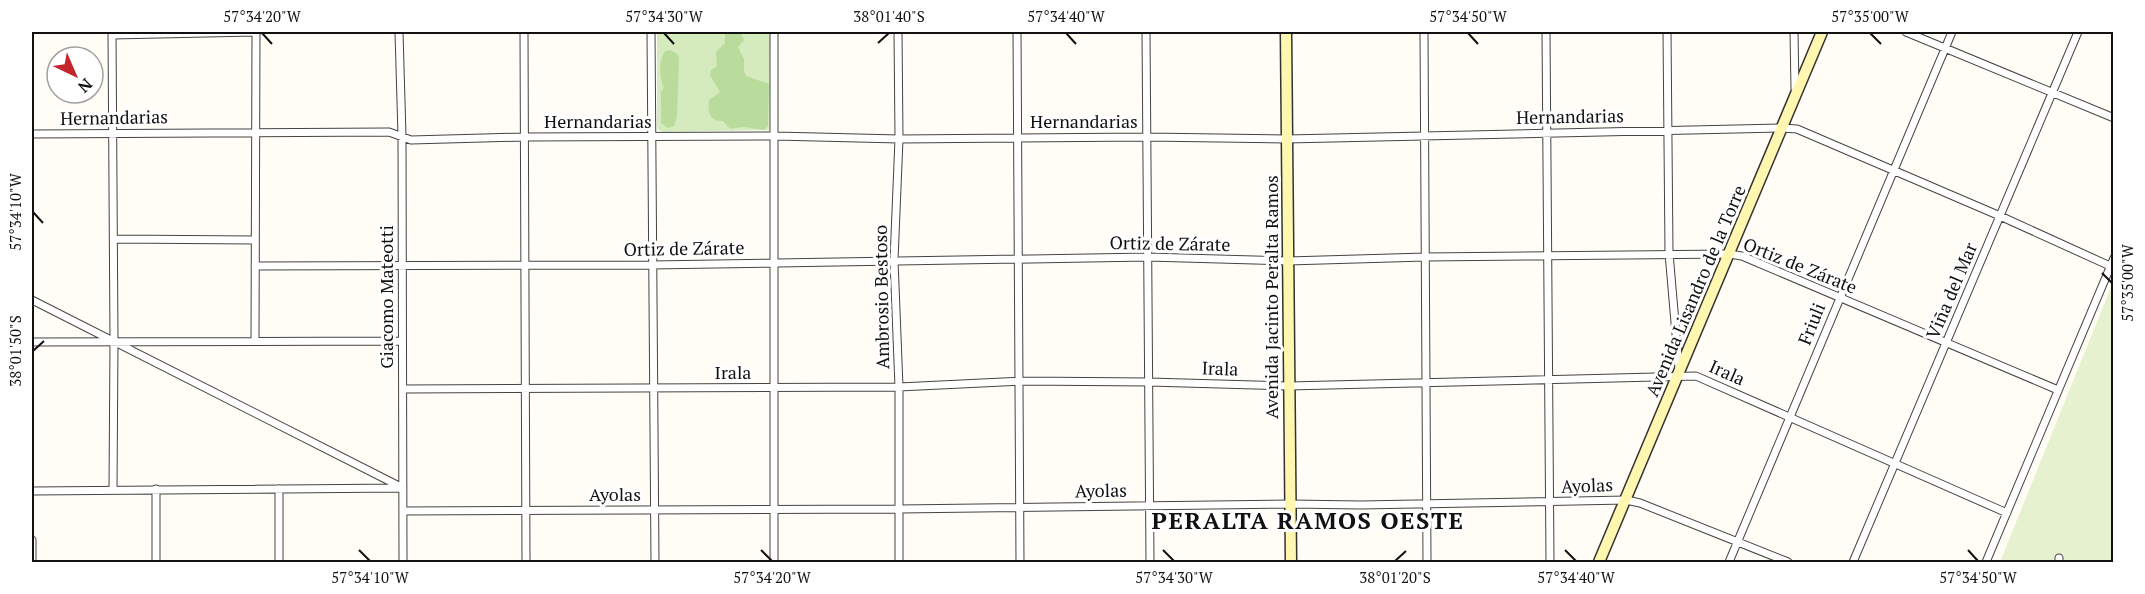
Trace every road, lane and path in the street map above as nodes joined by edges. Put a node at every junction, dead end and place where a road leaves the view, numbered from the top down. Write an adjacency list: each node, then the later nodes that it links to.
1 (255, 32): 18 (street); 25 (street)
2 (399, 32): 30 (street, Giacomo Mateotti)
3 (524, 32): 32 (street)
4 (651, 32): 33 (street)
5 (774, 32): 31 (street)
6 (898, 32): 36 (street, Ambrosio Bestoso)
7 (1017, 32): 35 (street)
8 (1146, 32): 34 (street)
9 (1286, 32): 37 (street, Avenida Jacinto Peralta Ramos)
10 (1424, 32): 29 (street)
11 (1546, 32): 26 (street)
12 (1667, 32): 24 (street)
13 (1794, 32): 21 (street)
14 (1822, 32): 21 (street, Avenida Lisandro de la Torre)
15 (1906, 32): 19 (street)
16 (1952, 32): 19 (street, Friuli)
17 (2078, 32): 20 (street, Viña del Mar)
18 (112, 33): 28 (street)
19 (1945, 49): 20 (street); 38 (street, Friuli)
20 (2052, 92): 22 (street); 39 (street, Viña del Mar)
21 (1796, 96): 23 (street, Avenida Lisandro de la Torre)
22 (2114, 118)
23 (1782, 128): 24 (street, Hernandarias); 38 (street, Hernandarias); 43 (street, Avenida Lisandro de la Torre)
24 (1668, 130): 26 (street, Hernandarias); 42 (street)
25 (255, 131): 28 (street, Hernandarias); 30 (street, Hernandarias); 41 (street)
26 (1547, 133): 29 (street, Hernandarias); 44 (street)
27 (32, 134): 28 (street, Hernandarias)
28 (111, 134): 40 (street)
29 (1425, 135): 37 (street, Hernandarias); 46 (street)
30 (402, 136): 32 (street, Hernandarias); 54 (street, Giacomo Mateotti)
31 (775, 136): 33 (street, Hernandarias); 36 (street, Hernandarias); 50 (street)
32 (524, 137): 33 (street, Hernandarias); 55 (street)
33 (652, 137): 52 (street)
34 (1147, 137): 35 (street, Hernandarias); 37 (street, Hernandarias); 45 (street)
35 (1018, 138): 36 (street, Hernandarias); 48 (street)
36 (899, 139): 49 (street, Ambrosio Bestoso)
37 (1287, 139): 51 (street, Avenida Jacinto Peralta Ramos)
38 (1893, 171): 39 (street, Hernandarias); 57 (street, Friuli)
39 (2000, 216): 56 (street, Hernandarias); 62 (street, Viña del Mar)
40 (114, 239): 41 (street); 59 (street)
41 (255, 240): 53 (street)
42 (1669, 254): 43 (street, Ortiz de Zárate); 44 (street, Ortiz de Zárate); 64 (street)
43 (1729, 254): 57 (street, Ortiz de Zárate); 64 (street, Avenida Lisandro de la Torre)
44 (1548, 256): 46 (street, Ortiz de Zárate); 65 (street)
45 (1148, 257): 48 (street, Ortiz de Zárate); 51 (street, Ortiz de Zárate); 67 (street)
46 (1425, 257): 51 (street, Ortiz de Zárate); 68 (street)
47 (2114, 258): 56 (street)
48 (1019, 259): 49 (street, Ortiz de Zárate); 66 (street)
49 (894, 260): 50 (street, Ortiz de Zárate); 71 (street, Ambrosio Bestoso)
50 (774, 261): 52 (street, Ortiz de Zárate); 70 (street)
51 (1288, 261): 69 (street, Avenida Jacinto Peralta Ramos)
52 (652, 265): 55 (street, Ortiz de Zárate); 73 (street)
53 (255, 266): 54 (street, Ortiz de Zárate); 60 (street)
54 (402, 266): 55 (street, Ortiz de Zárate); 61 (street, Giacomo Mateotti)
55 (525, 266): 72 (street)
56 (2110, 266): 75 (street)
57 (1840, 298): 62 (street, Ortiz de Zárate); 76 (street, Friuli)
58 (32, 300): 59 (street)
59 (114, 341): 60 (street); 63 (street); 78 (street); 79 (street)
60 (255, 341): 61 (street)
61 (401, 341): 74 (street, Giacomo Mateotti)
62 (1947, 341): 75 (street, Ortiz de Zárate); 77 (street, Viña del Mar)
63 (32, 342)
64 (1679, 373): 65 (street, Irala); 76 (street, Irala); 83 (street, Avenida Lisandro de la Torre)
65 (1548, 380): 68 (street, Irala); 84 (street)
66 (1021, 381): 67 (street, Irala); 71 (street, Irala); 88 (street)
67 (1149, 382): 69 (street, Irala); 87 (street)
68 (1426, 383): 69 (street, Irala); 85 (street)
69 (1289, 386): 86 (street, Avenida Jacinto Peralta Ramos)
70 (773, 387): 71 (street, Irala); 73 (street, Irala); 90 (street)
71 (899, 387): 91 (street, Ambrosio Bestoso)
72 (526, 388): 73 (street, Irala); 74 (street, Irala); 92 (street)
73 (653, 388): 89 (street)
74 (403, 389): 78 (street, Giacomo Mateotti)
75 (2058, 390): 94 (street)
76 (1790, 418): 77 (street, Irala); 96 (street, Friuli)
77 (1895, 464): 94 (street, Irala); 113 (street, Viña del Mar)
78 (402, 488): 81 (street); 93 (street, Giacomo Mateotti)
79 (113, 489): 80 (street); 82 (street)
80 (156, 489): 81 (street); 98 (street)
81 (279, 489): 99 (street)
82 (32, 491)
83 (1626, 500): 84 (street, Ayolas); 96 (street, Ayolas); 110 (street, Avenida Lisandro de la Torre)
84 (1549, 502): 85 (street, Ayolas); 109 (street)
85 (1427, 503): 86 (street, Ayolas); 108 (street)
86 (1290, 504): 87 (street, Ayolas); 107 (street, Avenida Jacinto Peralta Ramos)
87 (1150, 506): 88 (street, Ayolas); 106 (street)
88 (1021, 507): 91 (street, Ayolas); 105 (street)
89 (654, 509): 90 (street, Ayolas); 92 (street, Ayolas); 102 (street)
90 (774, 509): 91 (street, Ayolas); 103 (street)
91 (899, 509): 104 (street, Ambrosio Bestoso)
92 (526, 510): 93 (street, Ayolas); 101 (street)
93 (403, 511): 100 (street, Giacomo Mateotti)
94 (2007, 513): 114 (street)
95 (32, 540): 97 (street)
96 (1738, 542): 111 (street, Friuli); 112 (street, Ayolas)
97 (32, 562)
98 (156, 562)
99 (279, 562)
100 (403, 562)
101 (526, 562)
102 (655, 562)
103 (774, 562)
104 (899, 562)
105 (1020, 562)
106 (1150, 562)
107 (1291, 562)
108 (1427, 562)
109 (1550, 562)
110 (1599, 562)
111 (1729, 562)
112 (1788, 562)
113 (1853, 562)
114 (1986, 562)

